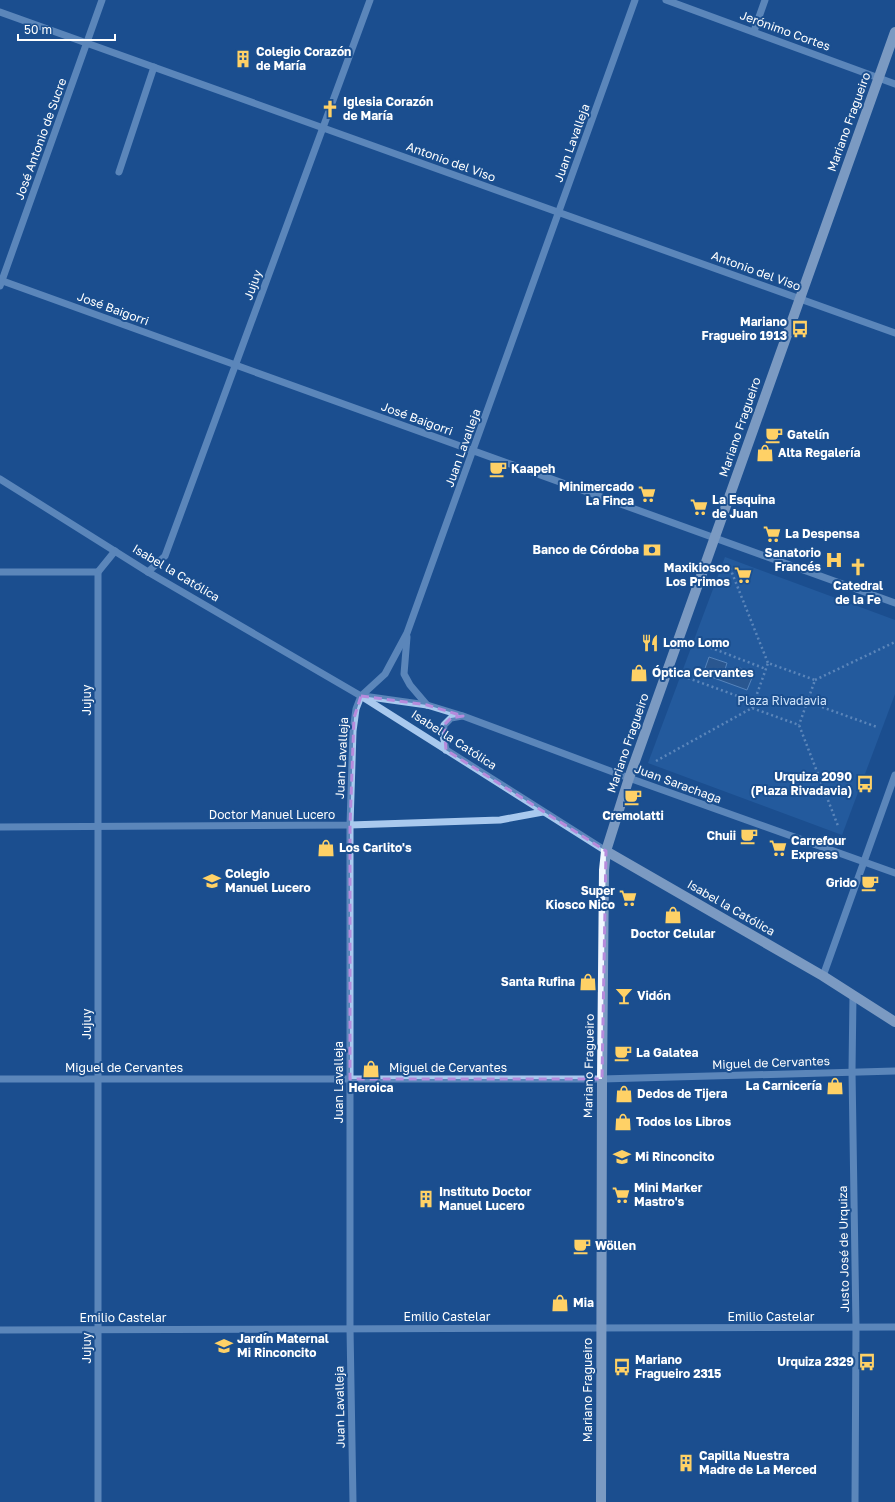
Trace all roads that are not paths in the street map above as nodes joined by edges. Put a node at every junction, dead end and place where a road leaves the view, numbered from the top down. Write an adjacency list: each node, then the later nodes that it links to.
1 (102, 0): 9 (street, José Antonio de Sucre)
2 (370, 0): 13 (street, Jujuy)
3 (634, 0): 15 (street, Juan Lavalleja)
4 (666, 0): 7 (street, Jerónimo Cortes)
5 (765, 0): 7 (street)
6 (0, 12): 9 (street, Antonio del Viso)
7 (754, 31): 11 (street, Jerónimo Cortes)
8 (895, 32): 11 (main road, Mariano Fragueiro)
9 (86, 43): 10 (street, Antonio del Viso); 16 (street, José Antonio de Sucre)
10 (154, 68): 13 (street, Antonio del Viso); 14 (street)
11 (879, 78): 12 (street, Jerónimo Cortes); 17 (main road, Mariano Fragueiro)
12 (895, 84)
13 (323, 128): 15 (street, Antonio del Viso); 19 (street, Jujuy)
14 (119, 172)
15 (558, 212): 17 (street, Antonio del Viso); 20 (street, Juan Lavalleja)
16 (1, 282): 19 (street, José Baigorri)
17 (800, 299): 18 (street, Antonio del Viso); 22 (main road, Mariano Fragueiro)
18 (895, 333)
19 (236, 365): 20 (street, José Baigorri); 26 (street, Jujuy)
20 (474, 451): 22 (street, José Baigorri); 28 (street, Juan Lavalleja)
21 (0, 479): 23 (street, Isabel la Católica)
22 (715, 538): 27 (street, José Baigorri); 34 (main road, Mariano Fragueiro)
23 (115, 551): 25 (street); 26 (street, Isabel la Católica)
24 (0, 572): 25 (street)
25 (98, 572): 38 (street, Jujuy)
26 (148, 572): 29 (street, Isabel la Católica)
27 (895, 603)
28 (407, 632): 29 (street, Juan Lavalleja); 30 (street)
29 (361, 696): 30 (street, Juan Sarachaga); 32 (street, Isabel la Católica); 36 (street, Juan Lavalleja)
30 (427, 705): 31 (street, Juan Sarachaga)
31 (463, 716): 32 (street); 34 (street, Juan Sarachaga)
32 (446, 750): 35 (street, Isabel la Católica)
33 (895, 775): 40 (street)
34 (629, 778): 39 (main road, Mariano Fragueiro); 40 (street, Juan Sarachaga)
35 (543, 812): 36 (street, Doctor Manuel Lucero); 39 (street, Isabel la Católica)
36 (350, 825): 38 (street, Doctor Manuel Lucero); 49 (street, Juan Lavalleja)
37 (0, 827): 38 (street, Doctor Manuel Lucero)
38 (98, 827): 48 (street, Jujuy)
39 (606, 851): 42 (main road, Isabel la Católica); 50 (main road, Mariano Fragueiro)
40 (864, 862): 41 (street, Juan Sarachaga); 42 (street)
41 (895, 873)
42 (823, 976): 43 (main road, Isabel la Católica)
43 (853, 995): 44 (main road, Isabel la Católica); 45 (street, Justo José de Urquiza)
44 (895, 1022)
45 (852, 1071): 46 (street, Miguel de Cervantes); 50 (street, Miguel de Cervantes); 54 (street, Justo José de Urquiza)
46 (895, 1071)
47 (0, 1079): 48 (street, Miguel de Cervantes)
48 (98, 1079): 49 (street, Miguel de Cervantes); 55 (street, Jujuy)
49 (350, 1079): 50 (street, Miguel de Cervantes); 52 (street, Juan Lavalleja)
50 (602, 1079): 53 (main road, Mariano Fragueiro)
51 (895, 1327): 54 (street, Emilio Castelar)
52 (350, 1328): 53 (street, Emilio Castelar); 55 (street, Emilio Castelar); 58 (street, Juan Lavalleja)
53 (601, 1328): 54 (street, Emilio Castelar); 59 (main road, Mariano Fragueiro)
54 (856, 1328): 60 (street, Justo José de Urquiza)
55 (98, 1329): 56 (street, Emilio Castelar); 57 (street, Jujuy)
56 (0, 1330)
57 (98, 1502)
58 (352, 1502)
59 (601, 1502)
60 (855, 1502)

